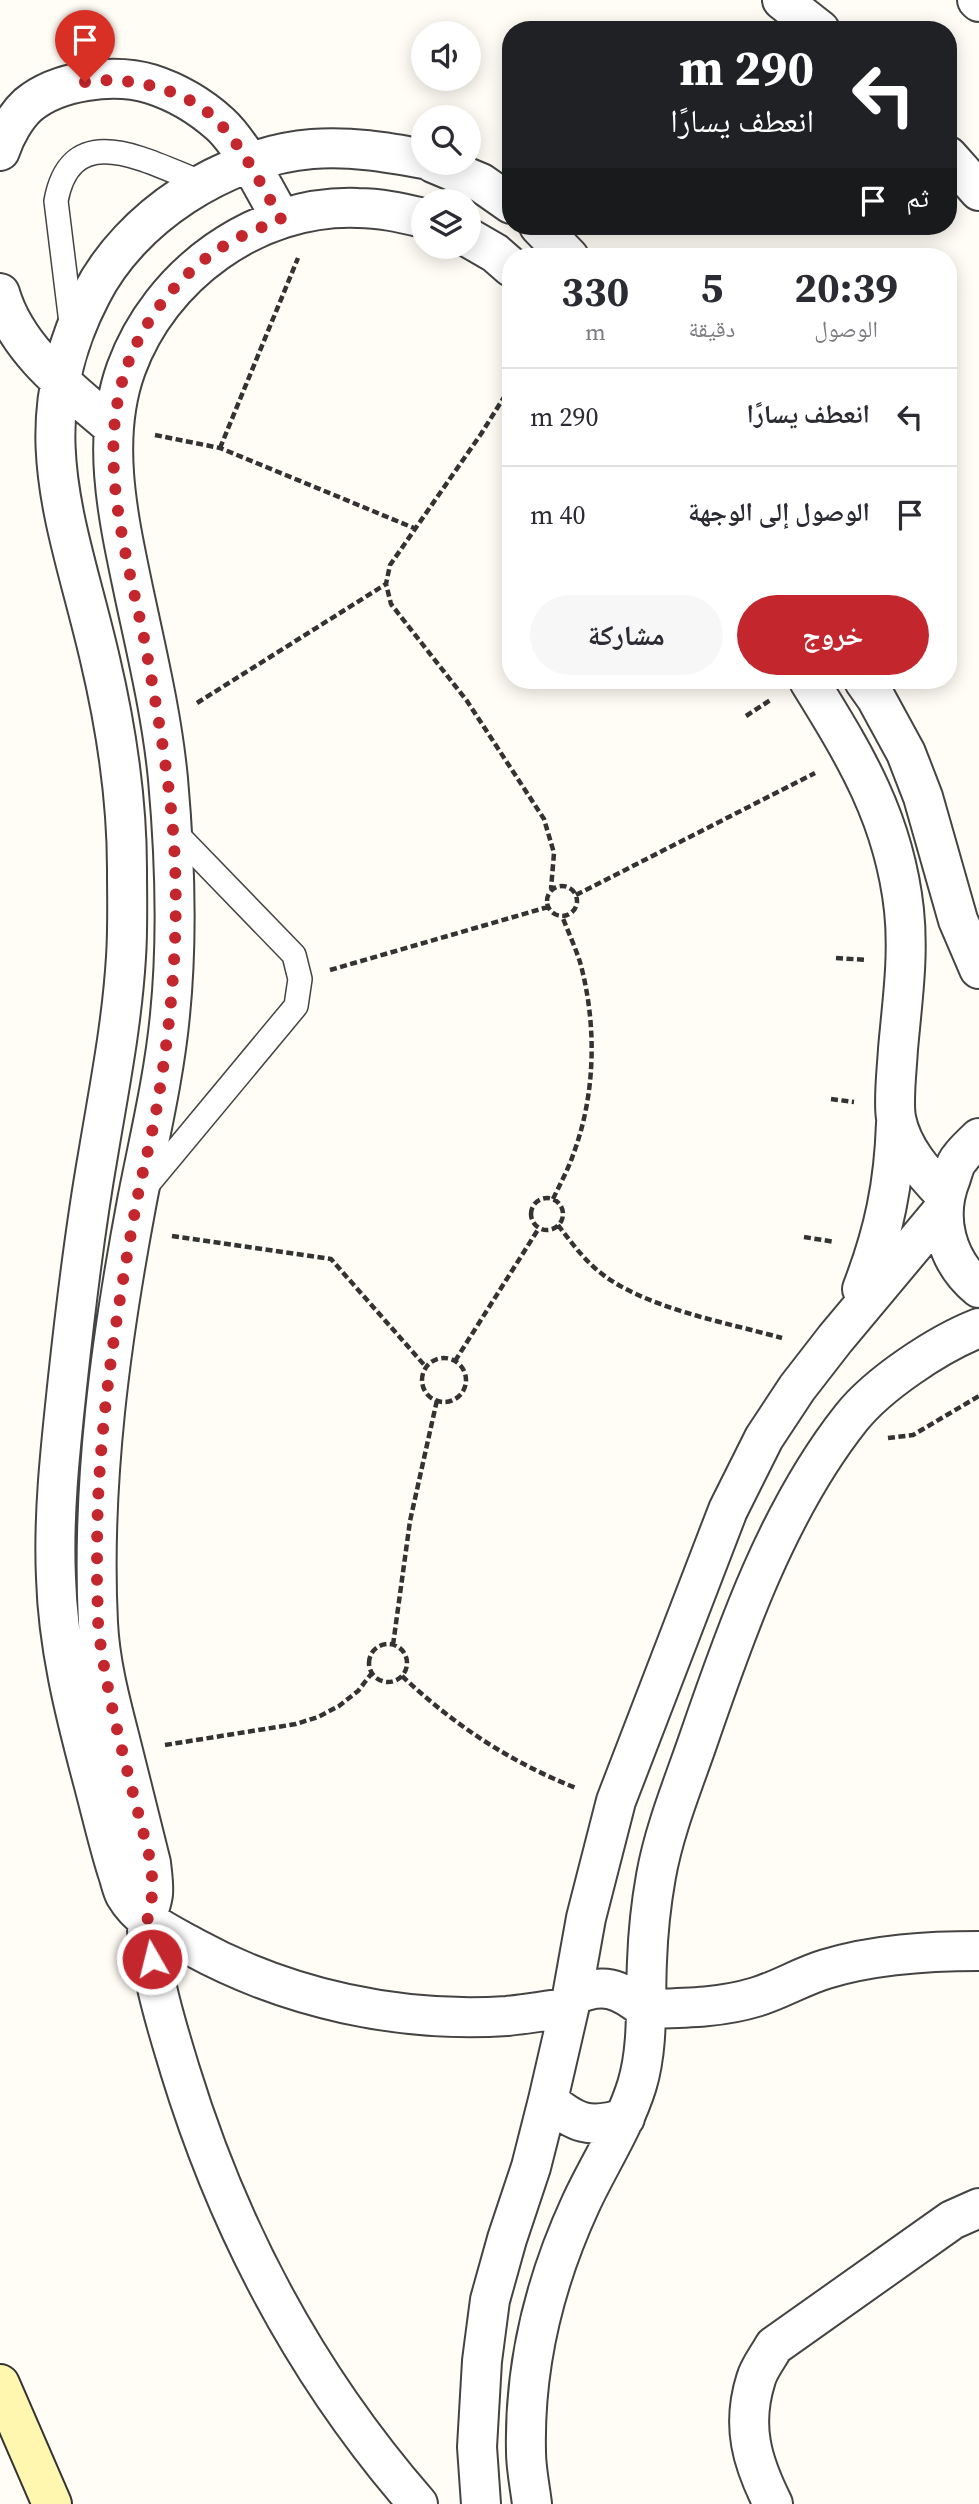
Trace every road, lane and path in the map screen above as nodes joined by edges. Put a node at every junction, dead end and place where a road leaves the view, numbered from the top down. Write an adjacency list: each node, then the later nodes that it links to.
1 (782, 0): 2 (street)
2 (809, 21)
3 (0, 150): 5 (street)
4 (411, 157): 5 (street)
5 (249, 163): 8 (street); 13 (street)
6 (957, 166): 9 (street)
7 (462, 175): 10 (street)
8 (203, 183): 19 (street); 19 (lane)
9 (979, 191)
10 (502, 198)
11 (318, 210): 12 (street); 13 (street); 23 (path)
12 (411, 215)
13 (281, 219): 22 (street)
14 (547, 235): 16 (street)
15 (481, 245): 17 (street)
16 (560, 248)
17 (502, 259)
18 (0, 293): 20 (street)
19 (73, 332): 20 (street)
20 (59, 380): 22 (street); 52 (street)
21 (502, 401): 24 (path)
22 (113, 427): 23 (path); 28 (street)
23 (220, 449): 24 (path)
24 (414, 528): 25 (path)
25 (386, 584): 28 (path); 31 (path)
26 (814, 689): 29 (street)
27 (870, 689): 35 (street)
28 (160, 726): 30 (street)
29 (854, 754): 32 (path); 37 (street)
30 (173, 830): 36 (lane); 41 (street)
31 (551, 889): 32 (path); 33 (path)
32 (576, 895): 34 (path)
33 (548, 907): 34 (path); 36 (path)
34 (562, 916): 39 (path)
35 (979, 969)
36 (300, 979): 41 (lane)
37 (896, 1117): 40 (street); 46 (street)
38 (979, 1138): 40 (street)
39 (554, 1199): 42 (path); 43 (path)
40 (943, 1202): 44 (street); 46 (street)
41 (135, 1213): 48 (path); 53 (street)
42 (558, 1225): 43 (path); 46 (path)
43 (539, 1228): 47 (path)
44 (979, 1288)
45 (979, 1328): 51 (street)
46 (831, 1345): 58 (street)
47 (455, 1361): 48 (path); 50 (path)
48 (426, 1367): 50 (path)
49 (979, 1396): 51 (path)
50 (438, 1400): 54 (path)
51 (853, 1415): 62 (street)
52 (59, 1458): 53 (street); 59 (street)
53 (100, 1465): 57 (street)
54 (393, 1645): 55 (path); 56 (path)
55 (372, 1673): 56 (path); 57 (path)
56 (402, 1676): 58 (path)
57 (123, 1752): 59 (street)
58 (616, 1801): 61 (street)
59 (147, 1922): 61 (street); 68 (street)
60 (979, 1951): 62 (street)
61 (570, 2002): 62 (street); 63 (street)
62 (646, 2009): 64 (street)
63 (548, 2100): 64 (street); 69 (street)
64 (625, 2118): 70 (street)
65 (979, 2208): 71 (street)
66 (0, 2385): 67 (main road)
67 (52, 2504)
68 (418, 2504)
69 (481, 2504)
70 (532, 2504)
71 (773, 2504)

